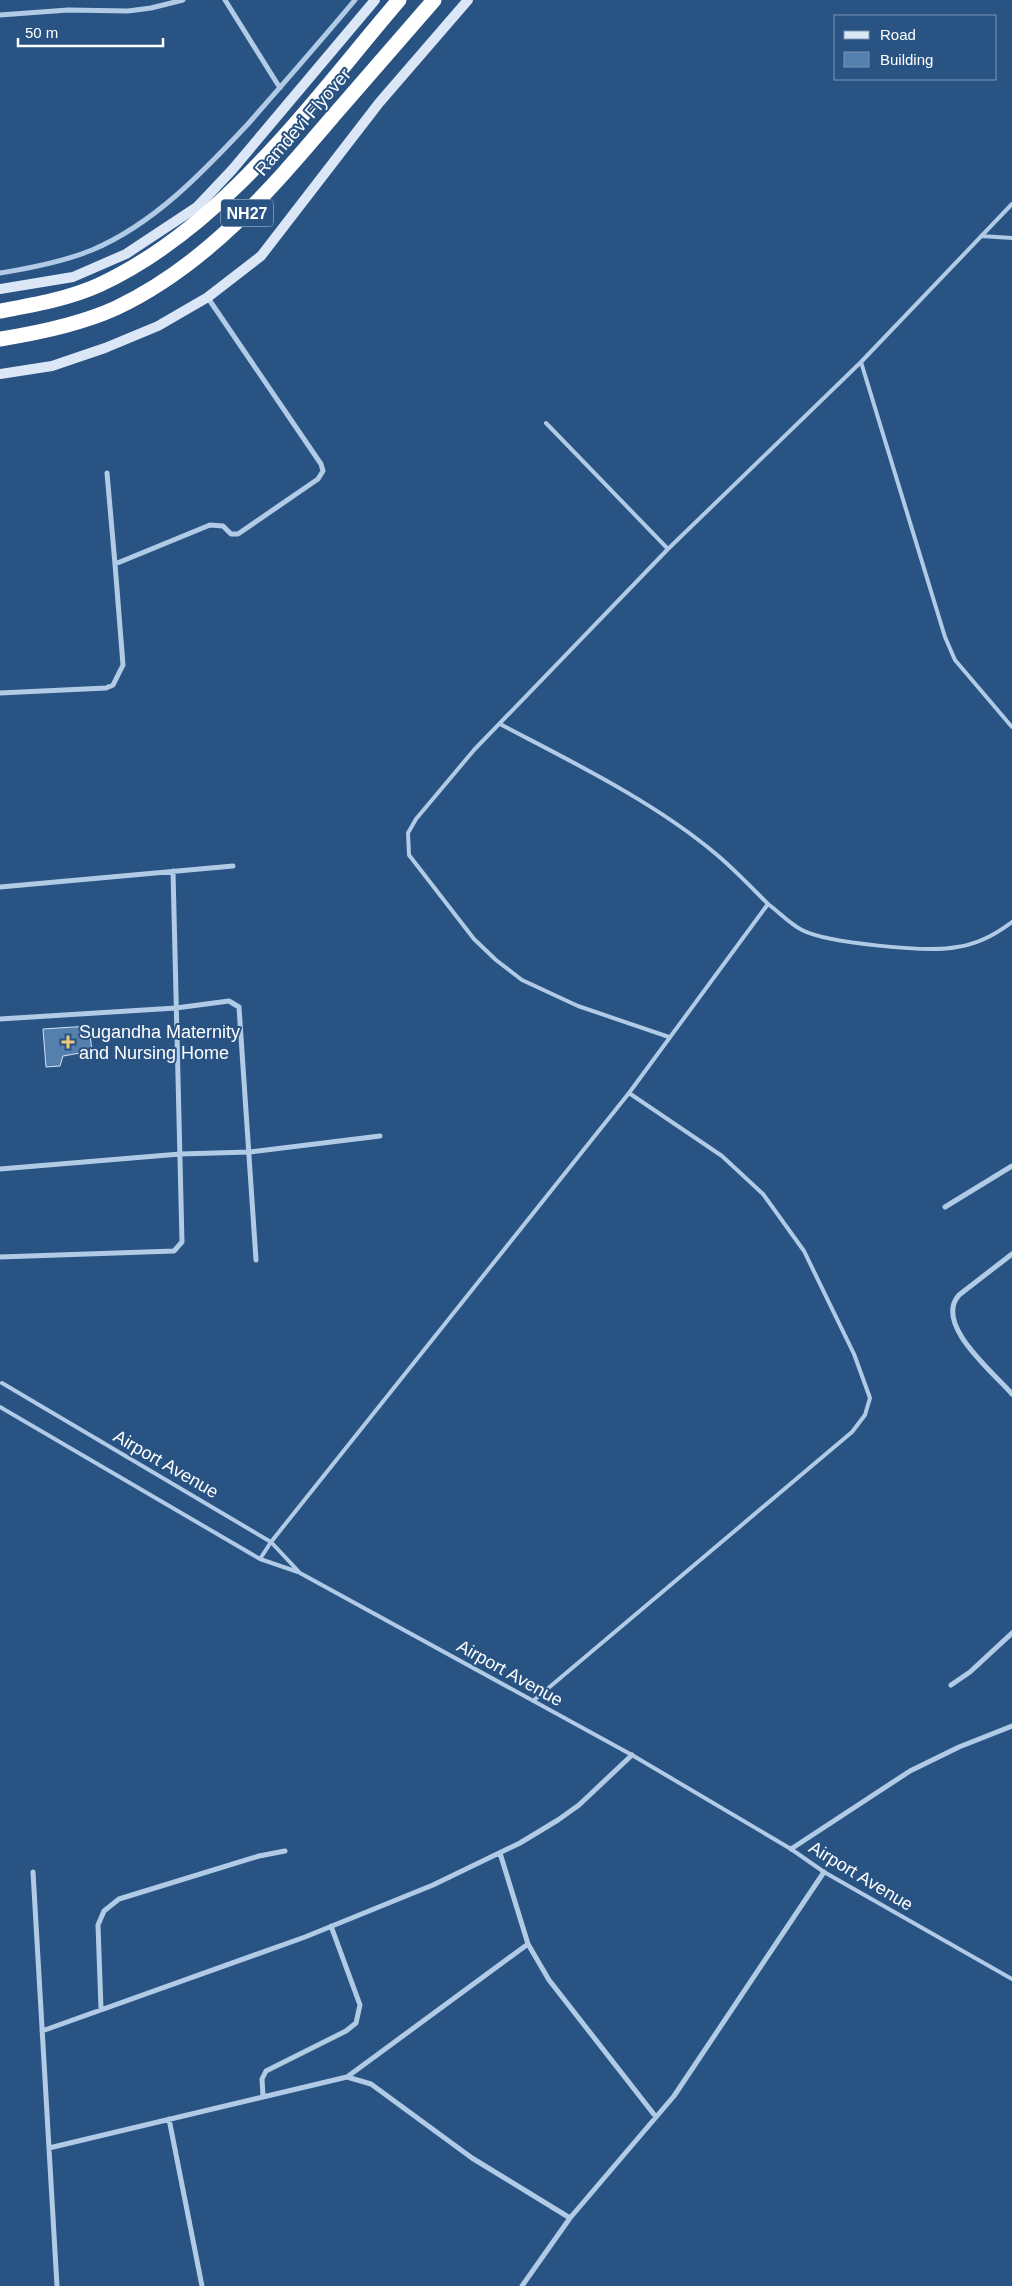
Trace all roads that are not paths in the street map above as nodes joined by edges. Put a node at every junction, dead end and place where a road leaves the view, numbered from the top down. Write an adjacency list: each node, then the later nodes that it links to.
1 (183, 0): 8 (street)
2 (225, 0): 9 (street)
3 (355, 0): 9 (street)
4 (375, 0): 14 (main road)
5 (399, 0): 16 (highway, Ramdevi Flyover / NH27)
6 (434, 0): 17 (highway, Ramdevi Flyover / NH27)
7 (468, 0): 15 (main road)
8 (0, 15)
9 (280, 88): 13 (street)
10 (1012, 204): 11 (lane)
11 (981, 236): 12 (lane); 18 (lane)
12 (1012, 238)
13 (0, 273)
14 (0, 289)
15 (208, 297): 19 (main road); 23 (street)
16 (0, 311)
17 (0, 339)
18 (861, 362): 22 (lane); 26 (lane)
19 (0, 374)
20 (546, 423): 22 (lane)
21 (107, 473): 23 (street)
22 (668, 549): 25 (lane)
23 (115, 564): 24 (street)
24 (0, 693)
25 (500, 724): 30 (lane); 34 (lane)
26 (1012, 727)
27 (233, 866): 28 (street)
28 (173, 871): 29 (street); 32 (street)
29 (0, 887)
30 (768, 904): 31 (lane); 34 (lane)
31 (1012, 922)
32 (176, 1008): 33 (street); 37 (street); 38 (street)
33 (0, 1019)
34 (669, 1037): 35 (lane)
35 (629, 1092): 49 (lane); 54 (lane)
36 (380, 1136): 37 (street)
37 (250, 1152): 38 (street); 44 (street)
38 (180, 1154): 40 (street); 43 (street)
39 (1012, 1166): 41 (street)
40 (0, 1169)
41 (945, 1207)
42 (1012, 1254): 47 (street)
43 (0, 1257)
44 (256, 1260)
45 (0, 1377): 46 (lane)
46 (1, 1383): 49 (lane, Airport Avenue)
47 (1012, 1394)
48 (0, 1407): 50 (lane)
49 (271, 1542): 50 (lane); 51 (lane, Airport Avenue)
50 (260, 1559): 51 (lane)
51 (300, 1573): 54 (lane, Airport Avenue)
52 (1012, 1634): 53 (street)
53 (951, 1684)
54 (533, 1701): 56 (lane, Airport Avenue)
55 (1012, 1726): 57 (street)
56 (632, 1755): 57 (lane, Airport Avenue); 59 (street)
57 (791, 1849): 61 (lane, Airport Avenue)
58 (285, 1851): 65 (street)
59 (500, 1853): 62 (street); 63 (street)
60 (33, 1872): 66 (street)
61 (824, 1872): 64 (lane, Airport Avenue); 69 (street)
62 (332, 1926): 65 (street); 68 (street)
63 (528, 1944): 67 (street); 69 (street)
64 (1012, 1980)
65 (101, 2009): 66 (street)
66 (42, 2031): 71 (street)
67 (347, 2077): 68 (street); 72 (street)
68 (263, 2096): 70 (street)
69 (656, 2117): 72 (street)
70 (169, 2119): 71 (street); 74 (street)
71 (49, 2148): 73 (street)
72 (570, 2218): 75 (street)
73 (57, 2286)
74 (202, 2286)
75 (522, 2286)

